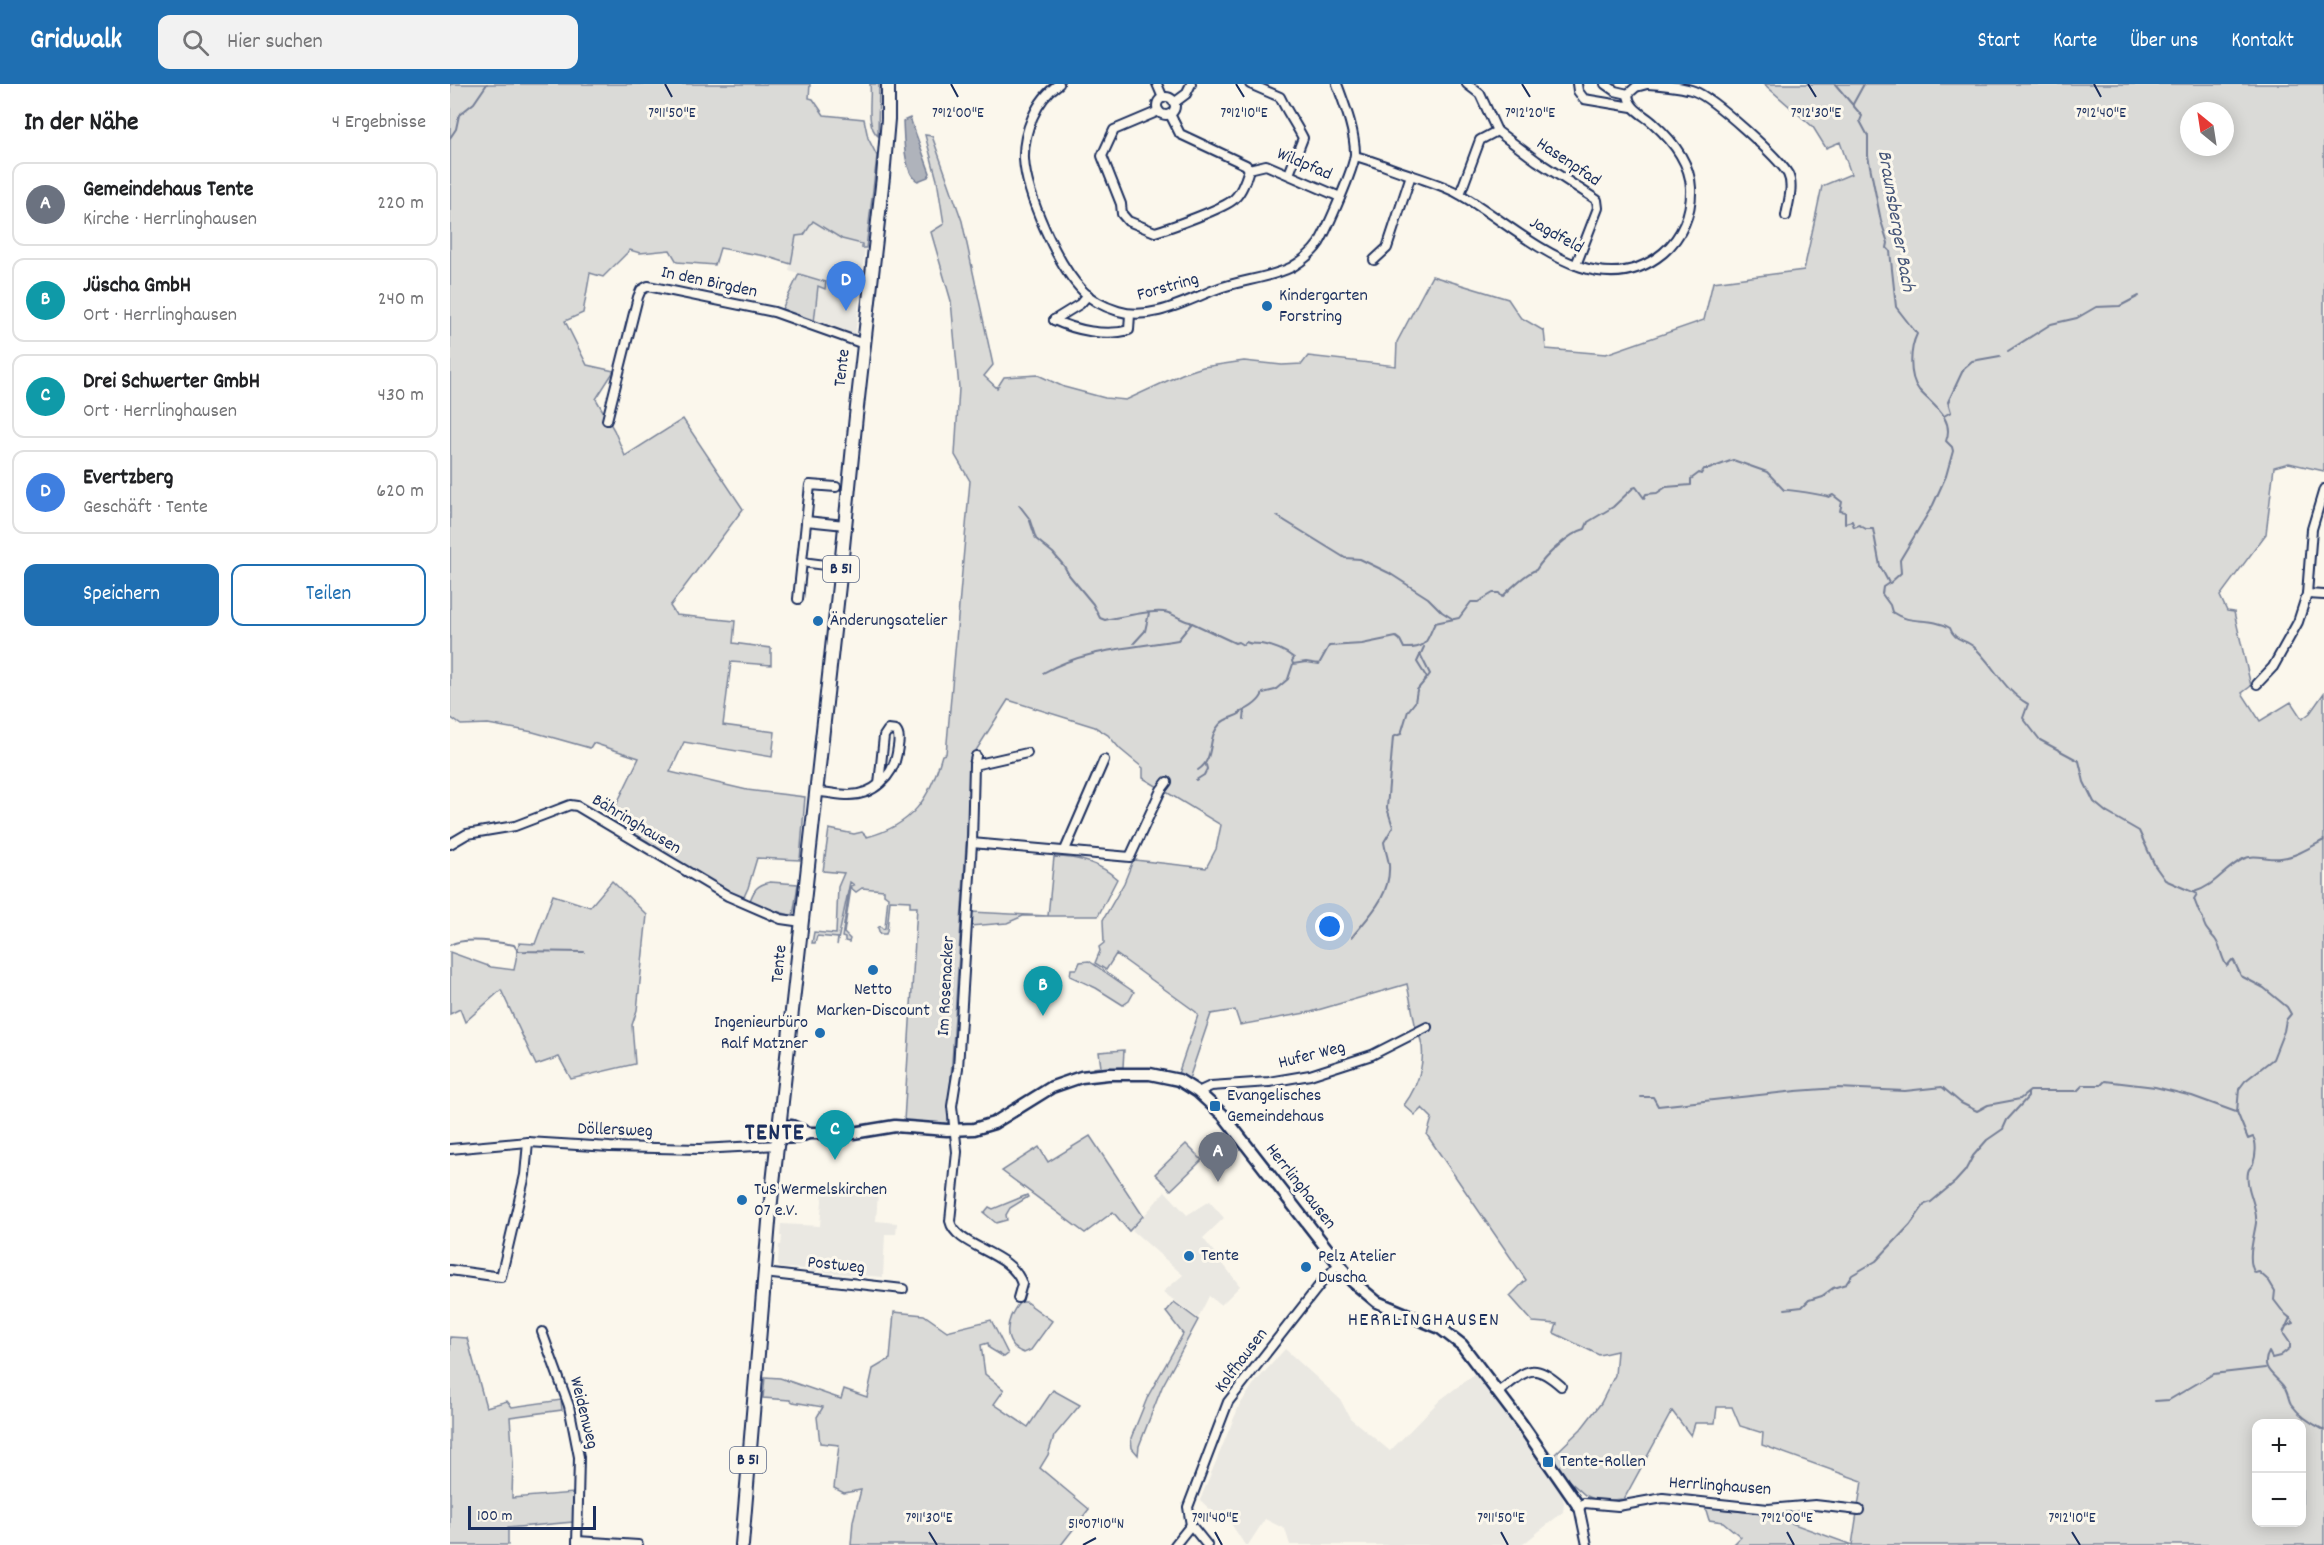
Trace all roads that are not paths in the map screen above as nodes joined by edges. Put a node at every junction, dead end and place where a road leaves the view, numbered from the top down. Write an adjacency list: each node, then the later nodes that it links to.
1 (1157, 84): 12 (street)
2 (1191, 84): 13 (street)
3 (1250, 84): 20 (street)
4 (1337, 84): 18 (street, Forstring)
5 (1467, 84): 17 (street, Hasenpfad)
6 (1577, 84): 14 (street, Jagdfeld)
7 (1605, 84): 11 (street)
8 (1648, 84): 11 (street); 24 (street)
9 (1056, 85): 27 (street, Forstring)
10 (888, 90): 29 (main road, Tente / B 51)
11 (1628, 94): 14 (street)
12 (1163, 98): 13 (street); 15 (street)
13 (1174, 103): 16 (street)
14 (1632, 107): 26 (street, Jagdfeld)
15 (1159, 111): 16 (street); 19 (street)
16 (1170, 114): 19 (street, Wildpfad)
17 (1497, 131): 22 (street); 26 (street, Hasenpfad)
18 (1355, 156): 21 (street, Jagdfeld); 23 (street, Forstring)
19 (1249, 169): 20 (street, Wildpfad)
20 (1289, 174): 23 (street, Wildpfad)
21 (1411, 176): 22 (street, Jagdfeld); 25 (street)
22 (1460, 194): 26 (street, Jagdfeld)
23 (1340, 197): 28 (street, Forstring)
24 (1786, 216)
25 (1374, 260)
26 (1576, 265)
27 (1088, 295): 28 (street, Forstring); 28 (street)
28 (1130, 314)
29 (864, 344): 30 (street, In den Birgden); 34 (main road, Tente / B 51)
30 (607, 420)
31 (836, 487): 33 (street)
32 (2324, 489): 37 (street)
33 (806, 521): 34 (street); 35 (street)
34 (845, 525): 36 (main road, Tente / B 51)
35 (802, 562): 36 (street); 39 (street)
36 (841, 567): 47 (main road, Tente / B 51)
37 (2307, 594): 38 (street); 40 (street)
38 (2324, 595)
39 (798, 599)
40 (2258, 684)
41 (1027, 753): 44 (street)
42 (976, 756): 44 (street, Im Rosenacker)
43 (1104, 760): 50 (street)
44 (974, 765): 48 (street, Im Rosenacker)
45 (1167, 782): 50 (street)
46 (879, 784): 46 (street); 47 (street)
47 (816, 792): 51 (main road, Tente / B 51)
48 (972, 843): 50 (street); 54 (street, Im Rosenacker)
49 (450, 844): 51 (street, Bähringhausen)
50 (1065, 850)
51 (802, 922): 55 (main road, Tente / B 51)
52 (1427, 1026): 53 (street, Hufer Weg)
53 (1198, 1092): 54 (street, Herrlinghausen); 58 (street, Herrlinghausen)
54 (952, 1130): 55 (street, Herrlinghausen); 62 (street)
55 (779, 1136): 56 (street, Döllersweg); 60 (main road, Tente / B 51)
56 (528, 1142): 57 (street, Döllersweg); 59 (street)
57 (450, 1149)
58 (1339, 1264): 65 (street, Herrlinghausen); 68 (street, Kolfhausen)
59 (450, 1270)
60 (764, 1274): 61 (street, Postweg); 71 (main road, Tente / B 51)
61 (903, 1289)
62 (1018, 1298)
63 (542, 1332): 69 (street, Weidenweg)
64 (1561, 1386): 65 (street)
65 (1498, 1392): 66 (street, Herrlinghausen)
66 (1579, 1507): 67 (street, Herrlinghausen); 74 (street, Herrlinghausen)
67 (1859, 1510)
68 (1191, 1525): 72 (street); 73 (street)
69 (577, 1543): 70 (street, Weidenweg)
70 (638, 1545)
71 (742, 1545)
72 (1175, 1545)
73 (1207, 1545)
74 (1587, 1545)

